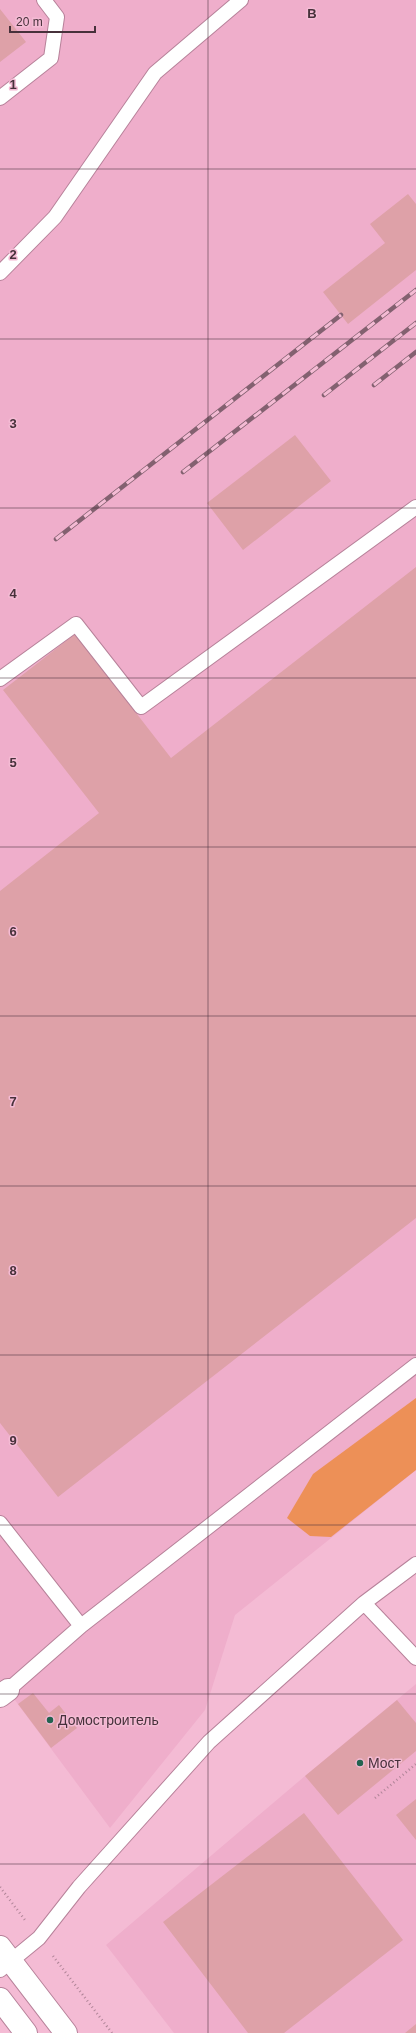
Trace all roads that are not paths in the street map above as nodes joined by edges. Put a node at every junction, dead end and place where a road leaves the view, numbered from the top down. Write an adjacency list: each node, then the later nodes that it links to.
1 (44, 0): 3 (lane)
2 (241, 0): 4 (lane)
3 (0, 98)
4 (0, 273)
5 (416, 496): 6 (lane)
6 (412, 509): 7 (lane)
7 (0, 679)
8 (416, 1365): 12 (lane)
9 (0, 1523): 12 (lane)
10 (416, 1564): 11 (lane)
11 (364, 1603): 13 (lane); 15 (lane)
12 (80, 1626): 14 (lane)
13 (416, 1658)
14 (4, 1693)
15 (4, 1959): 18 (main road)
16 (0, 1999): 17 (main road)
17 (26, 2033)
18 (66, 2033)

